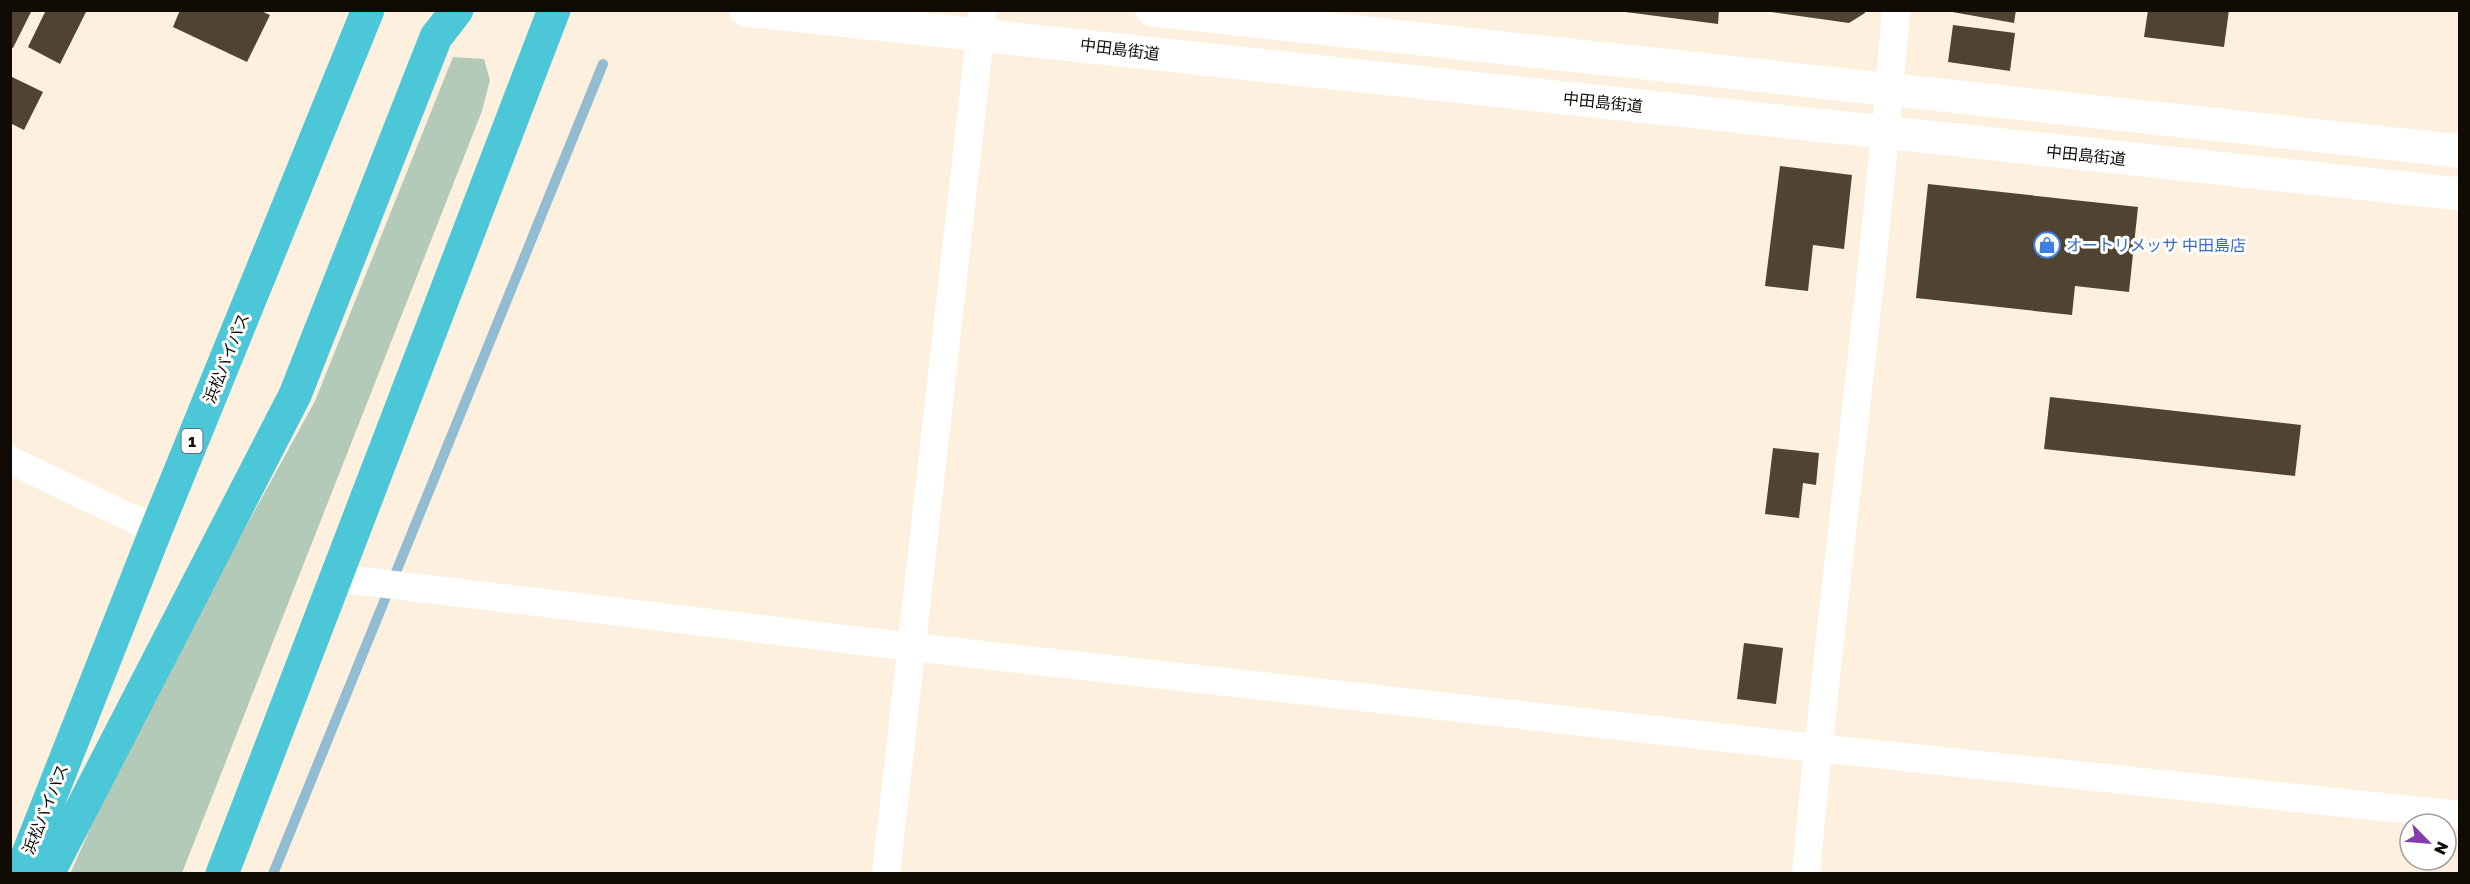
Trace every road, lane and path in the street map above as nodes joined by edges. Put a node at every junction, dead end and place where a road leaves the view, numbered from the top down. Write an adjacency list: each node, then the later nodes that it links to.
1 (368, 10): 13 (highway, 浜松バイパス / 1)
2 (457, 10): 19 (highway)
3 (554, 10): 14 (highway)
4 (746, 10): 7 (street, 中田島街道)
5 (1152, 10): 8 (street)
6 (1896, 10): 8 (street)
7 (982, 22): 9 (street, 中田島街道); 15 (street)
8 (1889, 91): 9 (street); 10 (street)
9 (1885, 133): 11 (street, 中田島街道); 16 (street)
10 (2460, 151)
11 (2460, 194)
12 (10, 460): 13 (street)
13 (156, 530): 18 (highway, 浜松バイパス / 1)
14 (351, 580): 15 (street); 20 (highway)
15 (912, 646): 16 (street); 21 (street)
16 (1817, 748): 17 (street); 22 (street)
17 (2460, 815)
18 (20, 873)
19 (48, 873)
20 (222, 873)
21 (886, 873)
22 (1806, 873)

